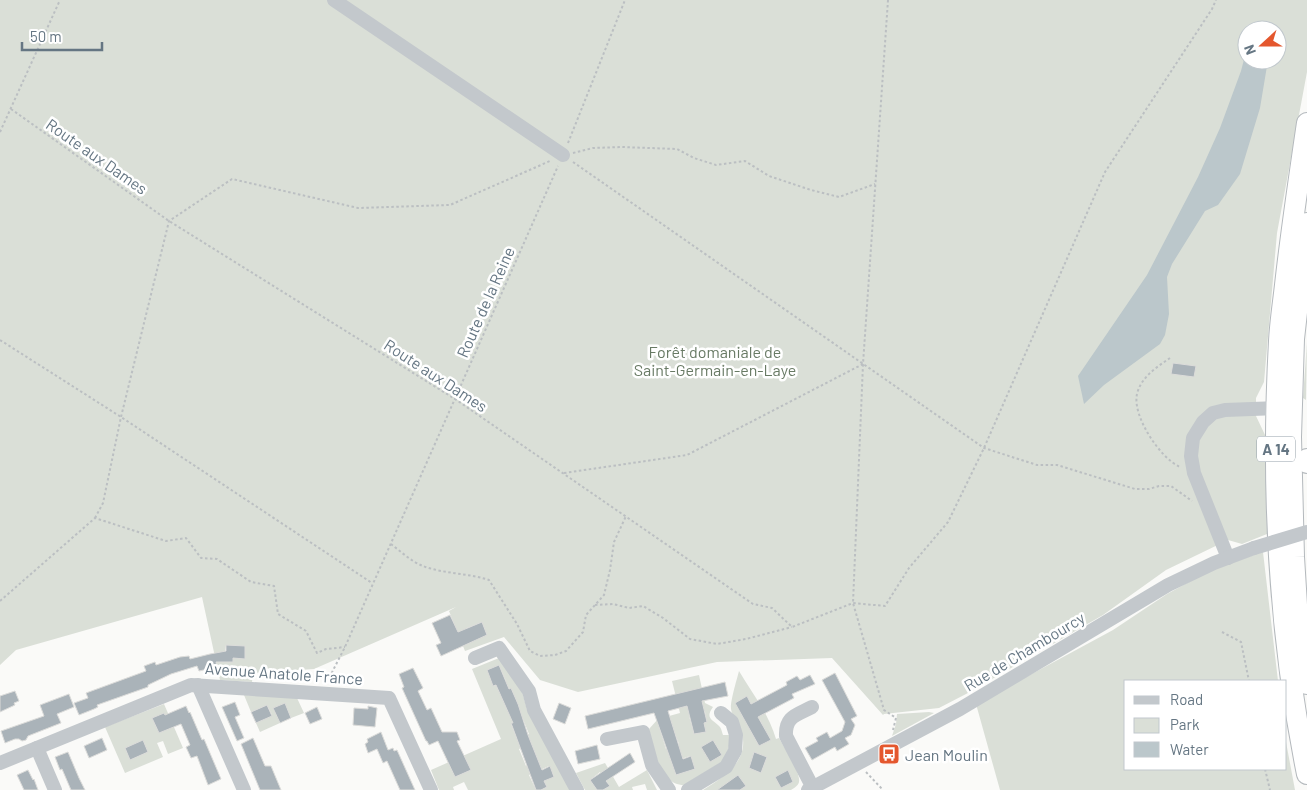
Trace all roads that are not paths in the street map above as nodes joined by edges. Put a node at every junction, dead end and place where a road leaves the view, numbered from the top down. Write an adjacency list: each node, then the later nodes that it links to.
1 (334, 0): 3 (street)
2 (1307, 123): 5 (highway, A 14)
3 (563, 155)
4 (1307, 223): 11 (highway, A 14)
5 (1276, 408): 9 (street); 18 (highway, A 14)
6 (1307, 459): 7 (highway)
7 (1307, 463)
8 (1307, 532): 9 (street, Rue de Chambourcy, bridge)
9 (1228, 558): 19 (street, Rue de Chambourcy)
10 (476, 658): 23 (street)
11 (1307, 684)
12 (198, 685): 16 (street, Avenue Anatole France); 21 (street); 22 (street, Avenue Anatole France)
13 (812, 707): 19 (street, Rue de Chambourcy)
14 (721, 713): 25 (street)
15 (608, 739): 24 (street)
16 (37, 748): 17 (street, Avenue Anatole France); 20 (street)
17 (0, 763)
18 (1307, 774)
19 (812, 789)
20 (55, 790)
21 (244, 790)
22 (431, 790)
23 (577, 790)
24 (669, 790)
25 (688, 790)

